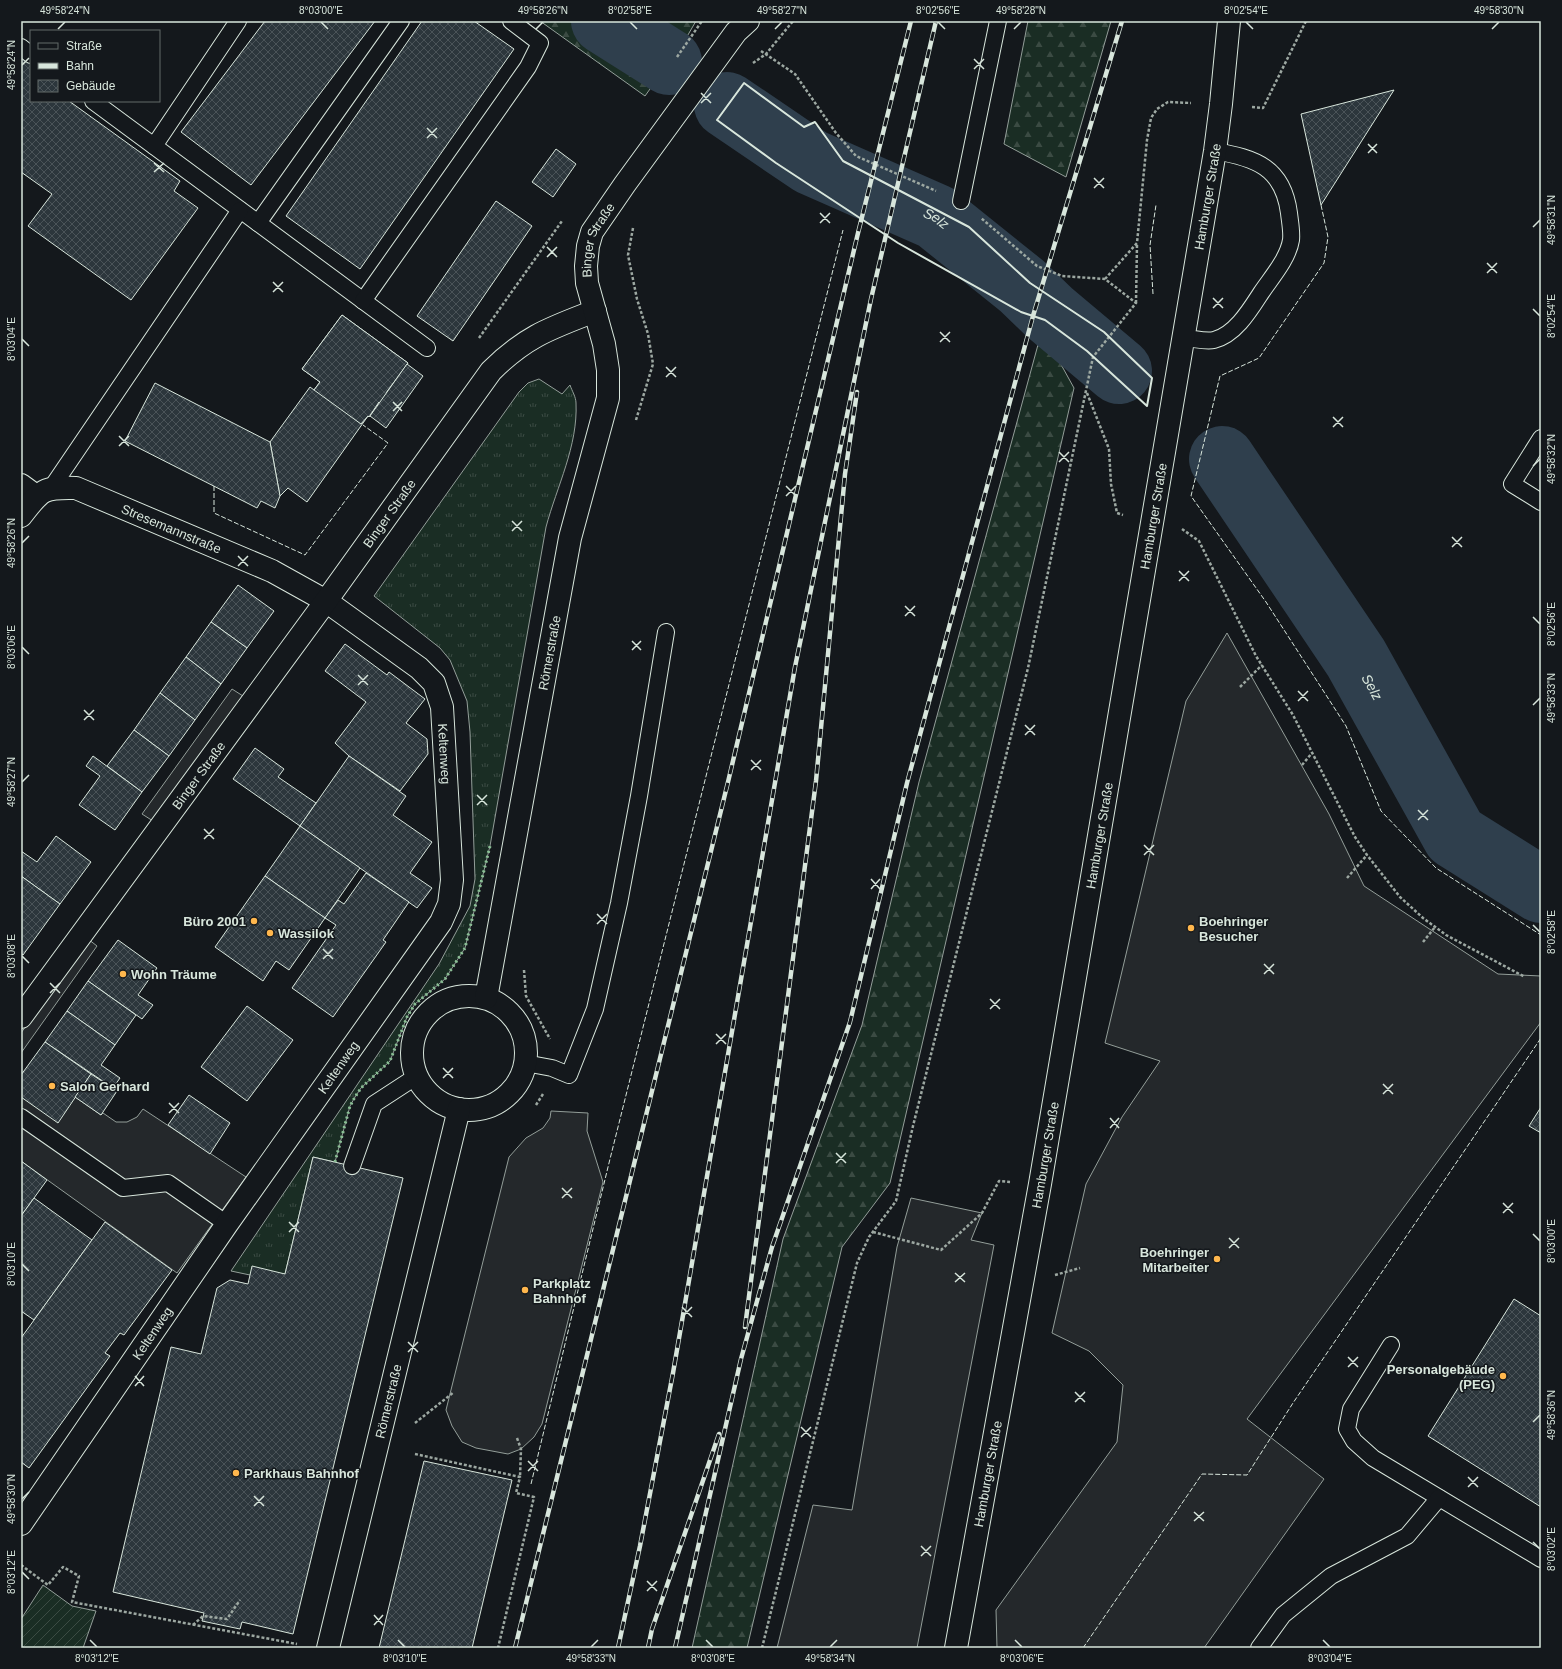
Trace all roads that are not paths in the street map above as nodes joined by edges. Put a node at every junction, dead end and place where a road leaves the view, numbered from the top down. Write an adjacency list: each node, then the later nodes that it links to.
1 (238, 21): 10 (lane)
2 (401, 21): 14 (lane)
3 (510, 21): 15 (lane)
4 (998, 21): 12 (lane)
5 (1229, 21): 11 (street, Hamburger Straße)
6 (741, 25): 16 (street, Binger Straße)
7 (21, 48): 8 (lane)
8 (30, 54)
9 (94, 102): 10 (lane)
10 (154, 146): 13 (lane)
11 (1214, 151): 17 (street, Hamburger Straße); 17 (lane)
12 (961, 201)
13 (240, 210): 14 (lane); 20 (lane)
14 (258, 223): 15 (lane)
15 (363, 301): 18 (lane)
16 (595, 311): 23 (street, Binger Straße); 25 (street, Römerstraße)
17 (1183, 338): 38 (street, Hamburger Straße)
18 (427, 348)
19 (1541, 438): 21 (lane)
20 (36, 489): 22 (street); 23 (street, Stresemannstraße)
21 (1541, 502)
22 (21, 516)
23 (326, 601): 26 (street, Binger Straße); 32 (street, Keltenweg)
24 (666, 632): 27 (lane)
25 (486, 998): 27 (street); 28 (street)
26 (21, 1017)
27 (525, 1063): 29 (street)
28 (417, 1076): 29 (street); 31 (lane)
29 (459, 1109): 37 (street, Römerstraße)
30 (21, 1117): 32 (lane)
31 (352, 1166)
32 (227, 1224): 35 (street, Keltenweg)
33 (1391, 1345): 34 (lane)
34 (1439, 1498): 36 (lane); 39 (lane)
35 (21, 1524)
36 (1541, 1559)
37 (328, 1648)
38 (956, 1648)
39 (1259, 1648)

